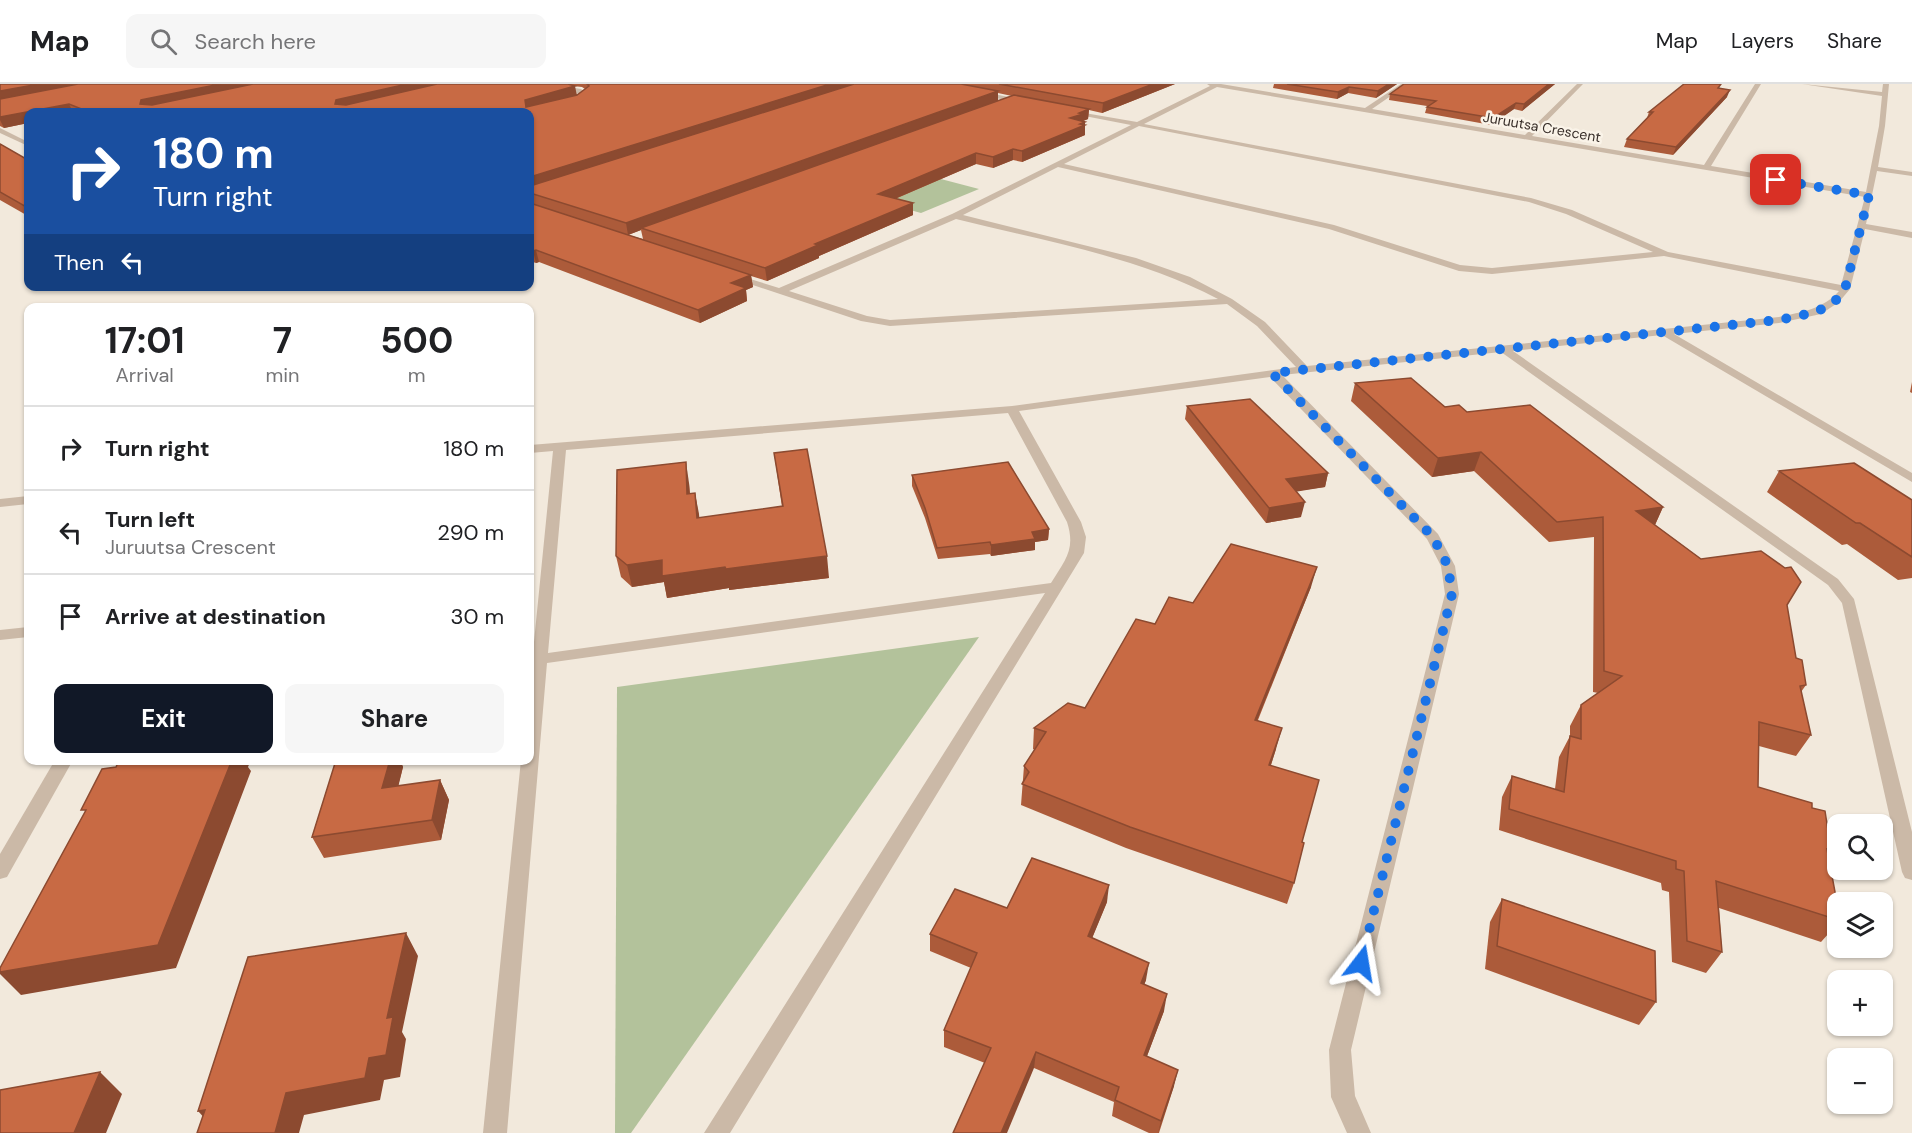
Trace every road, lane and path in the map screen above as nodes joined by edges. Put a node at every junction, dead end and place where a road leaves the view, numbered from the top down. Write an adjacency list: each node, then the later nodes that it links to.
1 (553, 84): 10 (street)
2 (1215, 84): 14 (street, Juruutsa Crescent); 15 (street)
3 (1405, 84): 14 (street)
4 (1580, 84): 17 (street)
5 (1758, 84): 22 (street)
6 (1805, 84): 7 (street)
7 (1885, 89): 23 (street)
8 (966, 91): 9 (street)
9 (1012, 100): 11 (street); 12 (street)
10 (564, 104)
11 (1036, 104)
12 (990, 108)
13 (1059, 109): 15 (street)
14 (1367, 110): 17 (street, Juruutsa Crescent)
15 (1140, 124): 21 (street); 29 (street)
16 (0, 130): 19 (street)
17 (1527, 137): 22 (street, Juruutsa Crescent)
18 (24, 139): 19 (street)
19 (20, 140): 20 (street)
20 (24, 142)
21 (1057, 165): 26 (street); 29 (street)
22 (1706, 168): 25 (street, Juruutsa Crescent)
23 (1873, 168): 24 (street); 25 (street)
24 (1912, 174)
25 (1869, 195): 27 (street)
26 (955, 216): 32 (street); 33 (street)
27 (1861, 226): 28 (street); 31 (street)
28 (1912, 235)
29 (1666, 254): 31 (street)
30 (724, 274): 32 (street)
31 (1845, 289): 34 (street)
32 (779, 292): 33 (street)
33 (1229, 301): 36 (street)
34 (1665, 333): 35 (street); 41 (street)
35 (1503, 349): 36 (street); 52 (street)
36 (1305, 370): 37 (street)
37 (1272, 373): 38 (street); 55 (street)
38 (1012, 409): 39 (street); 44 (street)
39 (560, 446): 40 (street); 47 (street)
40 (534, 449)
41 (1912, 478)
42 (24, 500): 43 (street)
43 (0, 503)
44 (1056, 587): 47 (street); 54 (street)
45 (24, 632): 46 (street)
46 (0, 635)
47 (540, 659): 48 (street)
48 (534, 722)
49 (61, 765): 51 (street)
50 (530, 765): 53 (street)
51 (0, 871)
52 (1912, 872)
53 (495, 1133)
54 (716, 1133)
55 (1359, 1133)

